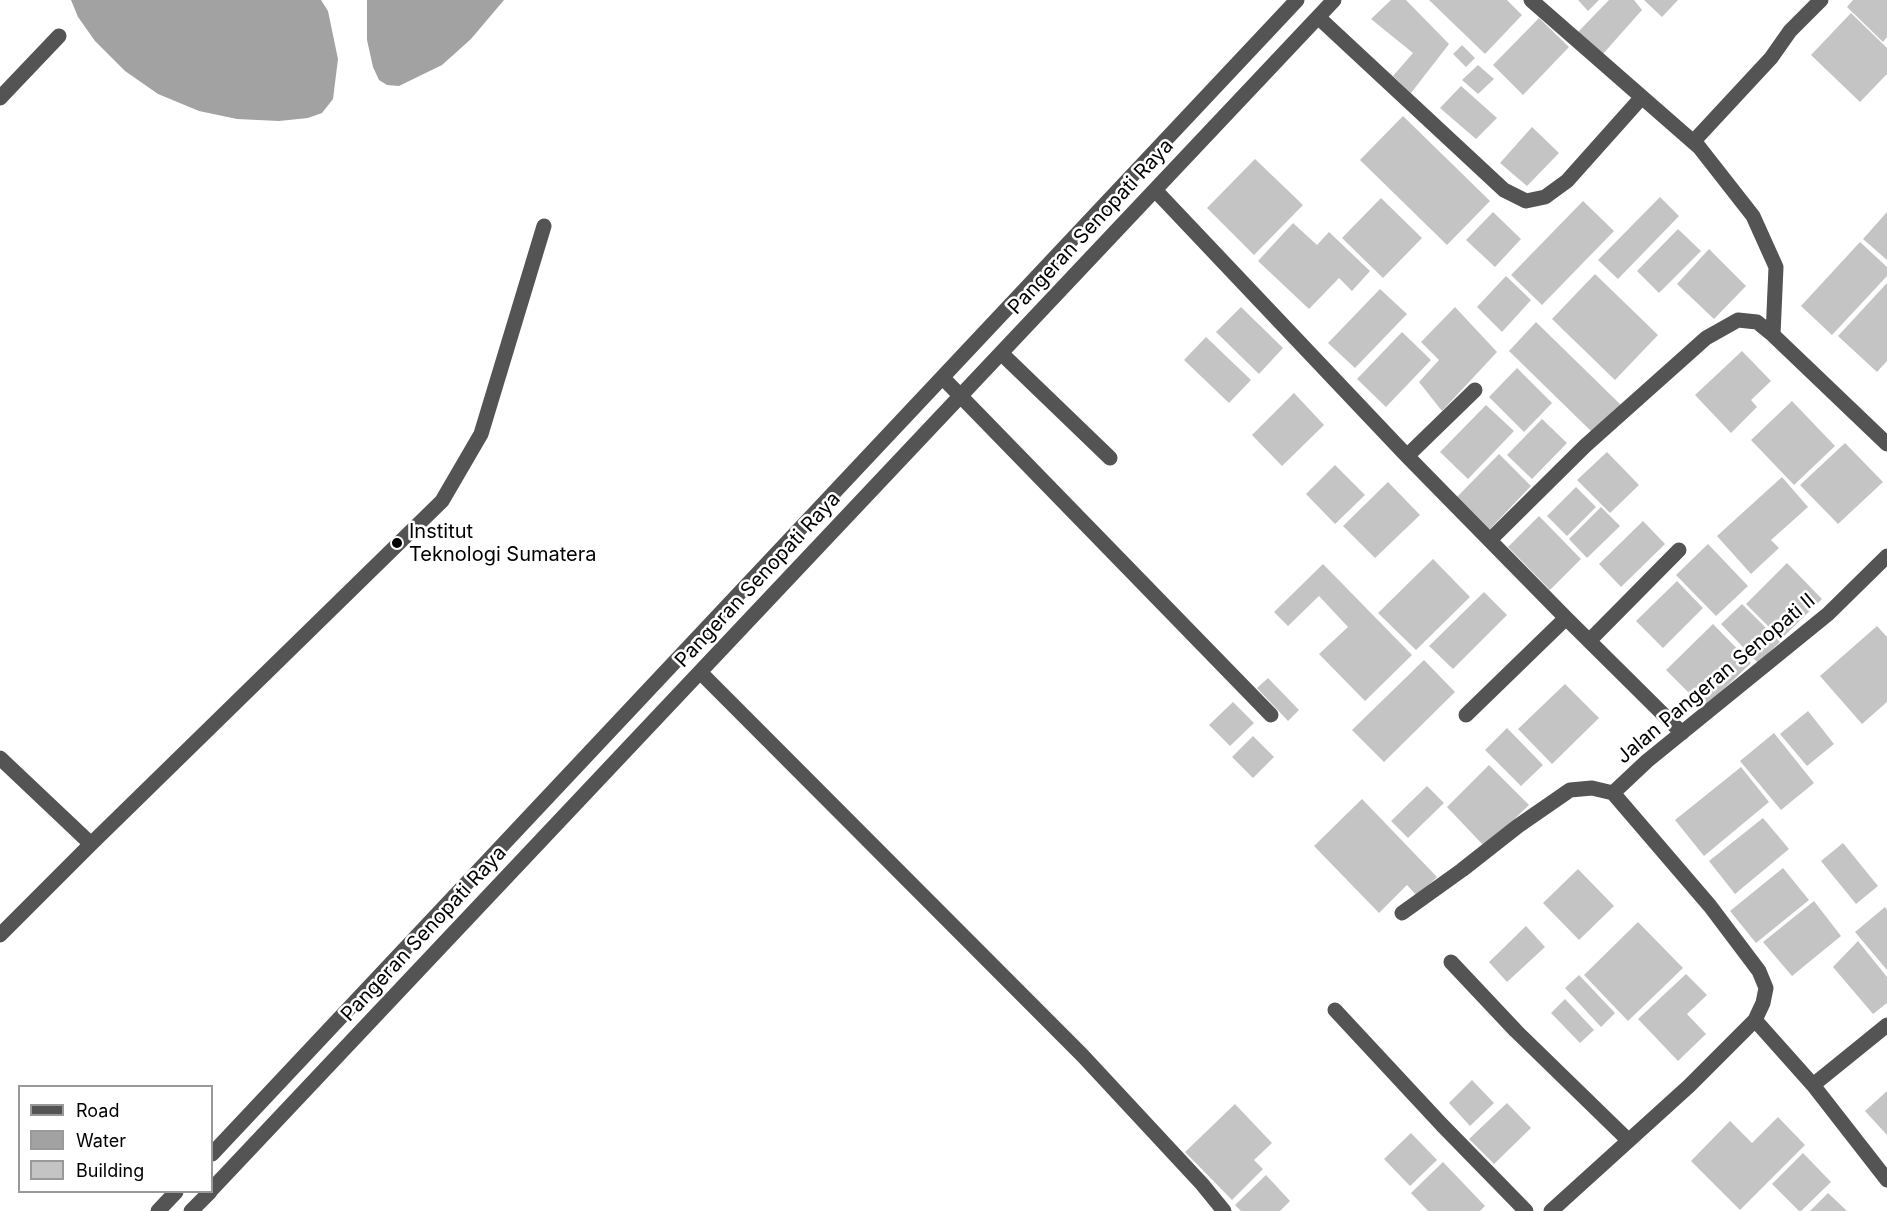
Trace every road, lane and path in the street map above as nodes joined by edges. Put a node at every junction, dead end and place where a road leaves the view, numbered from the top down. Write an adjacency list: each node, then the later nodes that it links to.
1 (1297, 0): 14 (street, Pangeran Senopati Raya)
2 (1334, 0): 5 (street, Pangeran Senopati Raya)
3 (1531, 0): 7 (street)
4 (1821, 0): 9 (street)
5 (1318, 17): 7 (street); 10 (street, Pangeran Senopati Raya)
6 (59, 36): 8 (street)
7 (1642, 97): 9 (street)
8 (0, 98)
9 (1693, 142): 12 (street)
10 (1155, 190): 13 (street, Pangeran Senopati Raya); 18 (street)
11 (544, 226): 31 (street)
12 (1773, 334): 17 (street); 20 (street)
13 (1001, 353): 16 (street, Pangeran Senopati Raya); 19 (street)
14 (943, 378): 16 (street); 40 (street, Pangeran Senopati Raya)
15 (1475, 390): 18 (street)
16 (961, 396): 25 (street, Pangeran Senopati Raya); 26 (street)
17 (1887, 444)
18 (1407, 456): 20 (street)
19 (1110, 458)
20 (1490, 540): 23 (street)
21 (1679, 550): 24 (street)
22 (1887, 556): 28 (street, Jalan Pangeran Senopati II)
23 (1566, 618): 24 (street); 27 (street)
24 (1589, 641): 28 (street)
25 (700, 672): 42 (street, Pangeran Senopati Raya); 47 (street)
26 (1271, 715)
27 (1466, 715)
28 (1682, 733): 30 (street, Jalan Pangeran Senopati II)
29 (0, 758): 31 (street)
30 (1613, 793): 32 (street); 36 (street, Jalan Pangeran Senopati II)
31 (91, 844): 33 (street)
32 (1402, 913)
33 (0, 935)
34 (1451, 962): 39 (street)
35 (1335, 1010): 48 (street)
36 (1755, 1020): 38 (street); 39 (street)
37 (1887, 1025): 38 (street)
38 (1814, 1085): 41 (street)
39 (1628, 1140): 49 (street)
40 (213, 1153)
41 (1887, 1180)
42 (213, 1188)
43 (174, 1193): 45 (street)
44 (208, 1193): 46 (street, Pangeran Senopati Raya)
45 (158, 1211)
46 (191, 1211)
47 (1224, 1211)
48 (1526, 1211)
49 (1551, 1211)

